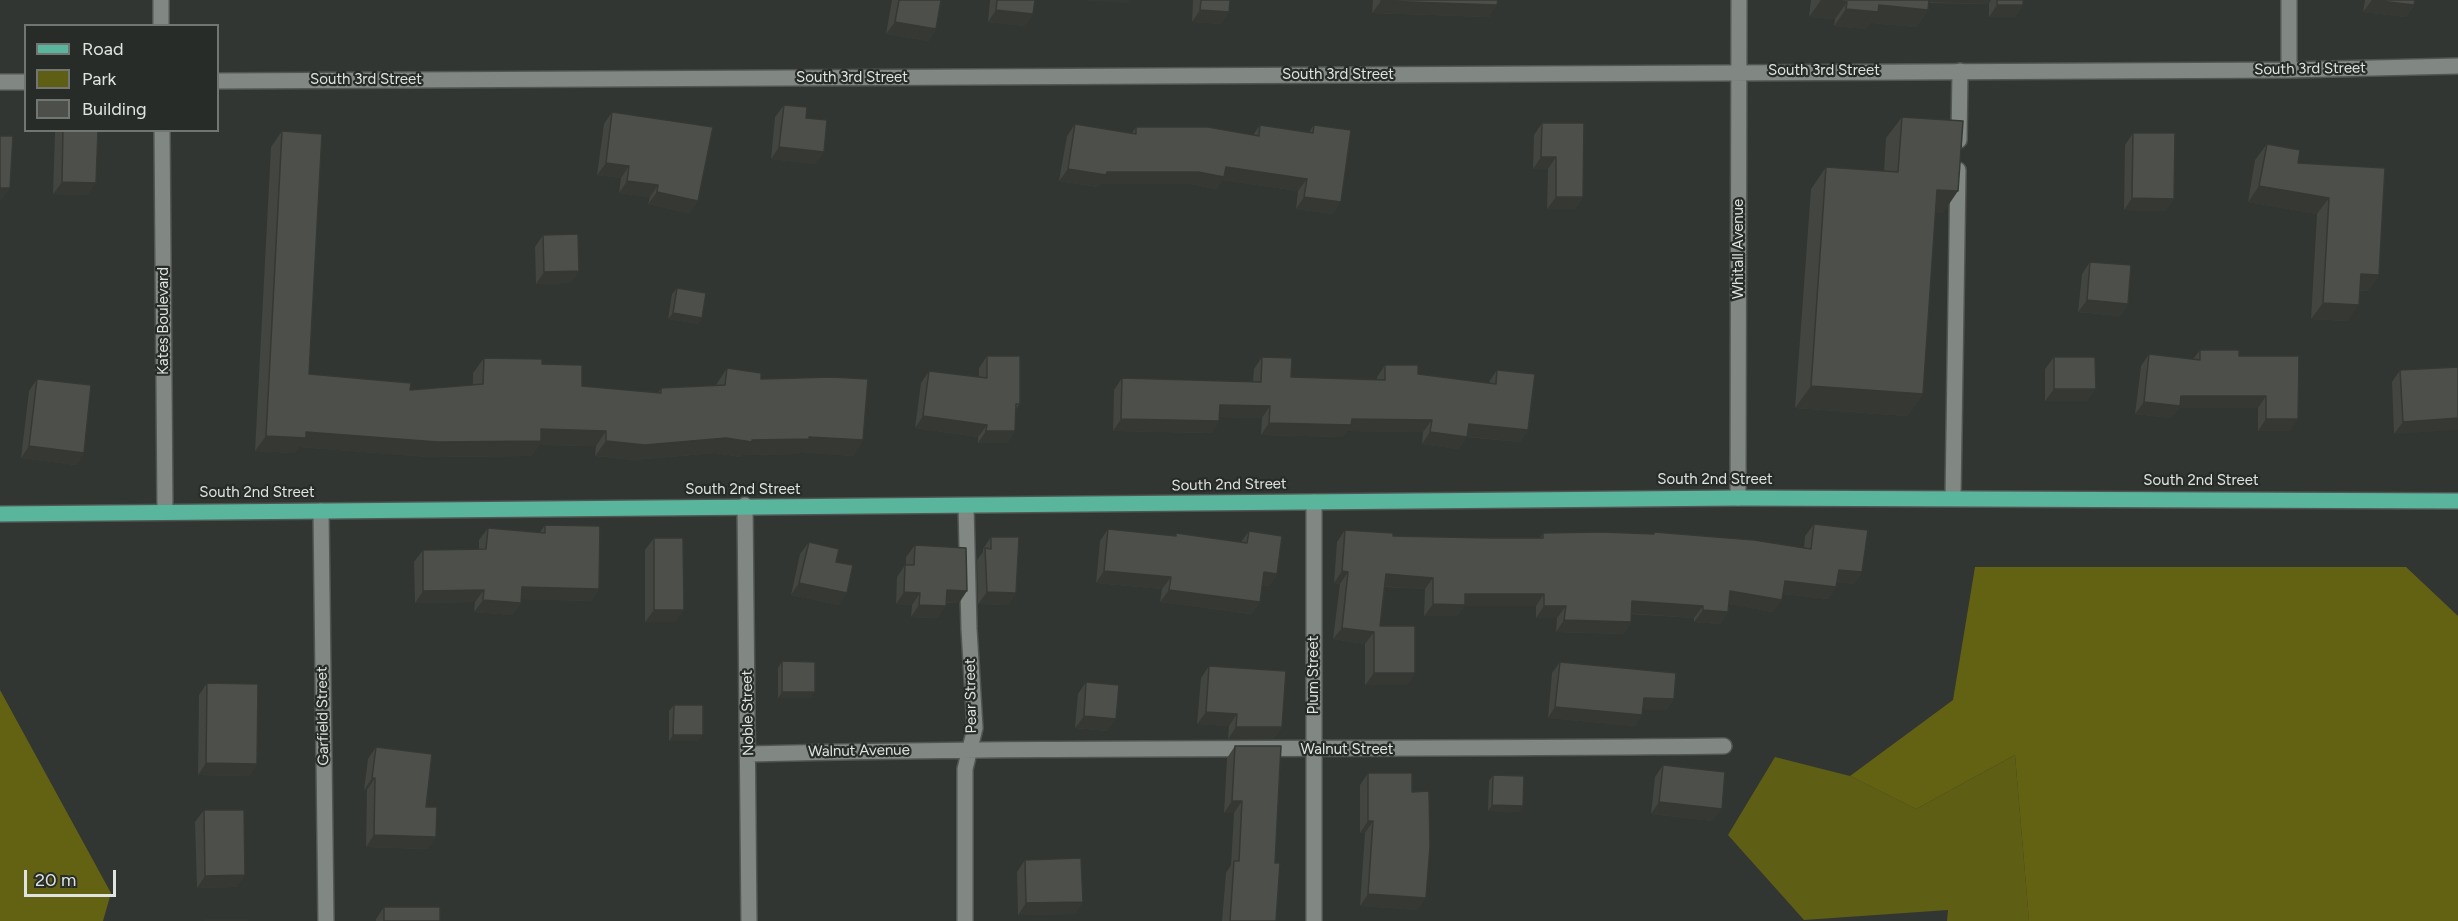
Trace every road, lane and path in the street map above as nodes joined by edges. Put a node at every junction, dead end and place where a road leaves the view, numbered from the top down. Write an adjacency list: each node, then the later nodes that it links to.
1 (161, 0): 4 (street)
2 (1739, 0): 8 (street, Whitall Avenue)
3 (2289, 0): 6 (street)
4 (161, 24)
5 (2458, 66): 6 (street, South 3rd Street)
6 (2289, 70): 7 (street, South 3rd Street)
7 (1960, 71): 8 (street, South 3rd Street); 14 (street)
8 (1739, 72): 9 (street, South 3rd Street); 13 (street, Whitall Avenue)
9 (219, 81)
10 (0, 82): 11 (street)
11 (24, 82)
12 (162, 132): 19 (street, Kates Boulevard)
13 (1738, 498): 14 (main road, South 2nd Street); 16 (main road, South 2nd Street)
14 (1953, 498): 15 (main road, South 2nd Street)
15 (2458, 501)
16 (1314, 502): 18 (main road, South 2nd Street); 24 (street, Plum Street)
17 (745, 505): 18 (main road, South 2nd Street); 20 (main road, South 2nd Street); 25 (street, Noble Street)
18 (966, 506): 23 (street, Pear Street)
19 (165, 511): 20 (main road, South 2nd Street); 21 (main road, South 2nd Street)
20 (321, 511): 26 (street, Garfield Street)
21 (0, 514)
22 (1724, 746): 24 (street, Walnut Street)
23 (970, 749): 24 (street, Walnut Street); 25 (street, Walnut Avenue); 28 (street, Pear Street)
24 (1314, 750): 29 (street, Plum Street)
25 (749, 754): 27 (street, Noble Street)
26 (326, 921)
27 (749, 921)
28 (965, 921)
29 (1314, 921)

